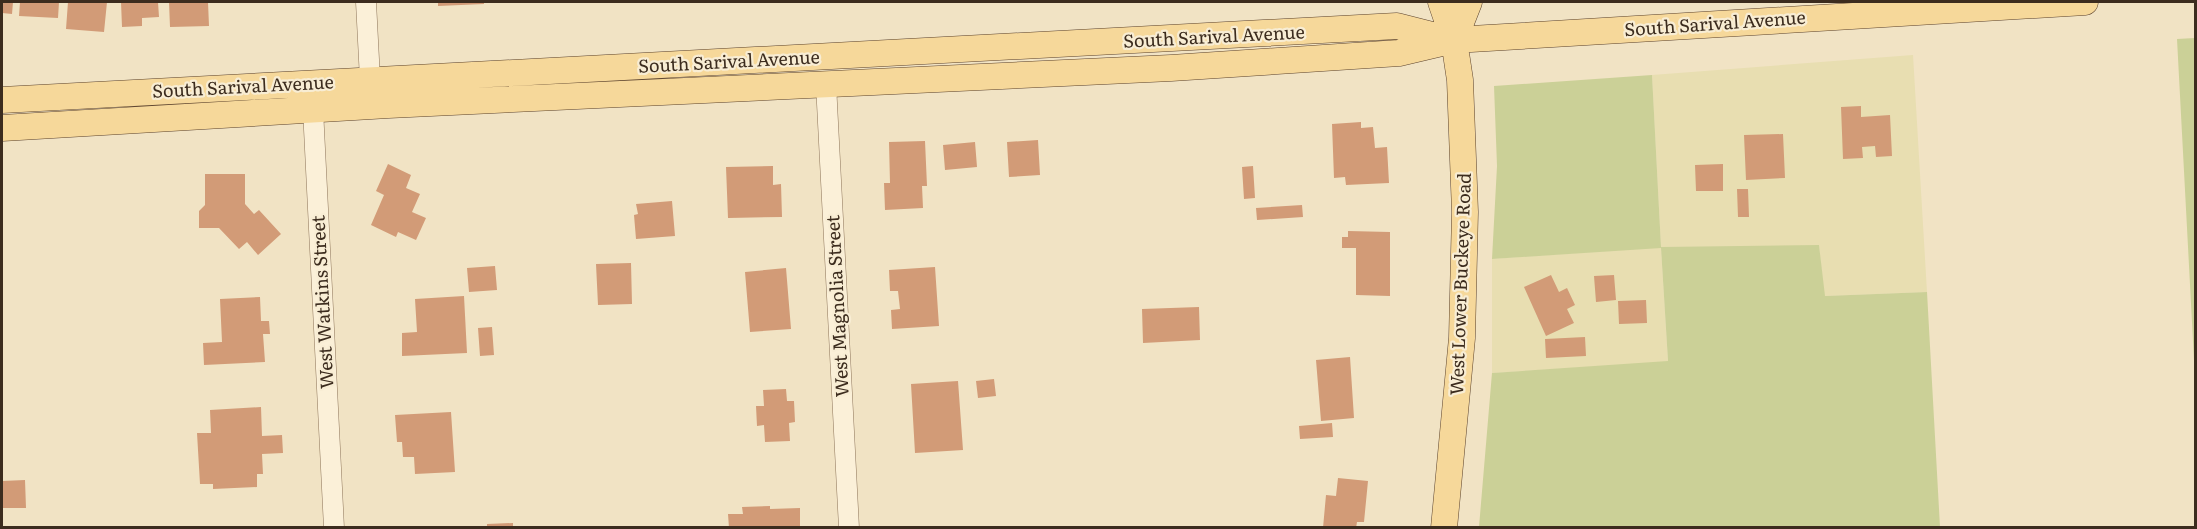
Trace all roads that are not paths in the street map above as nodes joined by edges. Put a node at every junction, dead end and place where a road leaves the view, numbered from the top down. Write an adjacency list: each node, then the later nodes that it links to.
1 (366, 2): 7 (street)
2 (1441, 2): 5 (main road, West Lower Buckeye Road)
3 (1469, 2): 5 (main road)
4 (2085, 2): 5 (main road, South Sarival Avenue)
5 (1454, 40): 6 (main road, South Sarival Avenue); 9 (main road, South Sarival Avenue); 16 (main road, West Lower Buckeye Road)
6 (825, 57): 7 (main road, South Sarival Avenue); 9 (main road)
7 (370, 79): 8 (main road, South Sarival Avenue); 11 (street)
8 (291, 84): 10 (main road, South Sarival Avenue); 12 (street)
9 (826, 84): 11 (main road, South Sarival Avenue); 15 (street, West Magnolia Street)
10 (2, 100)
11 (388, 105): 12 (main road, South Sarival Avenue)
12 (313, 110): 13 (main road, South Sarival Avenue); 14 (street, West Watkins Street)
13 (2, 128)
14 (334, 528)
15 (849, 528)
16 (1444, 528)

